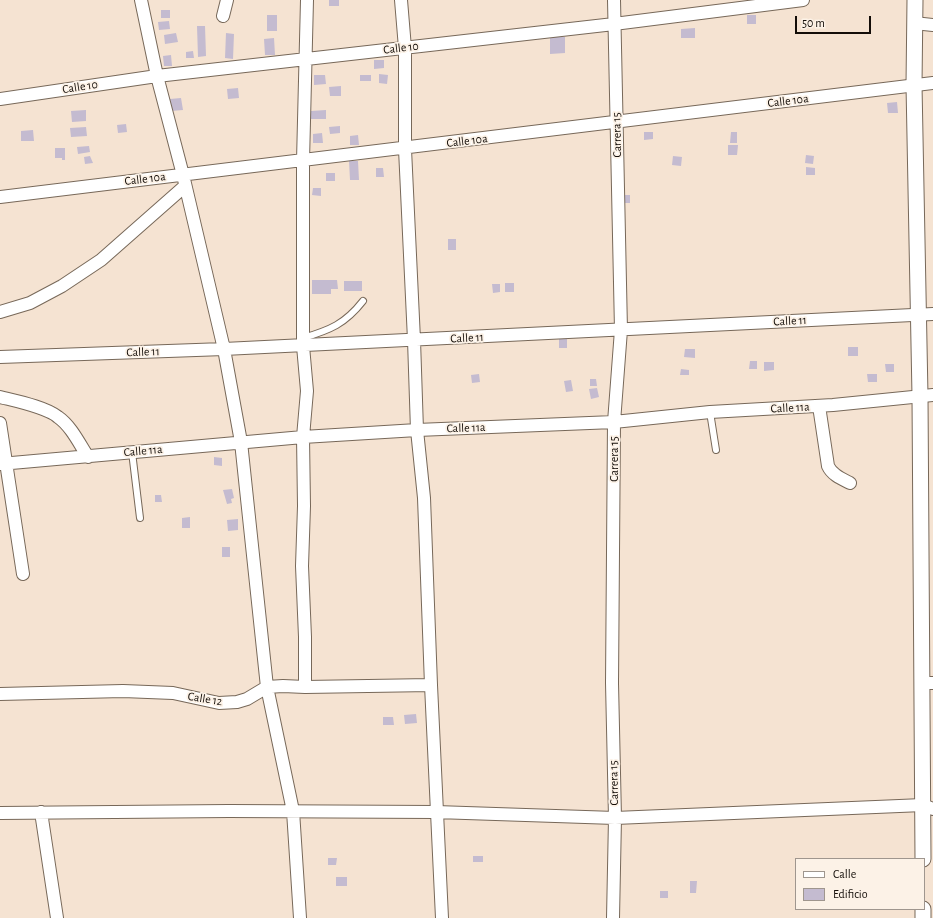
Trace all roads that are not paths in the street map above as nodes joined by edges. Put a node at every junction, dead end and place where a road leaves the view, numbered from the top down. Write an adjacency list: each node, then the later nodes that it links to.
1 (141, 0): 14 (street)
2 (226, 0): 8 (street)
3 (306, 0): 13 (street)
4 (401, 0): 12 (street)
5 (614, 0): 10 (street, Carrera 15)
6 (803, 0): 10 (street, Calle 10)
7 (915, 0): 9 (street)
8 (223, 16)
9 (914, 23): 11 (street); 16 (street)
10 (614, 24): 12 (street, Calle 10); 18 (street, Carrera 15)
11 (933, 25)
12 (404, 48): 13 (street, Calle 10); 19 (street)
13 (306, 59): 14 (street, Calle 10); 20 (street)
14 (157, 76): 17 (street, Calle 10); 21 (street)
15 (933, 84): 16 (street, Calle 10a)
16 (914, 85): 18 (street, Calle 10a); 25 (street)
17 (0, 99)
18 (617, 123): 19 (street, Calle 10a); 26 (street, Carrera 15)
19 (405, 149): 20 (street, Calle 10a); 27 (street)
20 (303, 161): 21 (street, Calle 10a); 28 (street)
21 (184, 180): 22 (street, Calle 10a); 24 (street); 29 (street)
22 (0, 198)
23 (363, 301): 28 (lane)
24 (0, 312)
25 (926, 314): 26 (street, Calle 11); 31 (street)
26 (621, 330): 27 (street, Calle 11); 35 (street, Carrera 15)
27 (414, 340): 28 (street, Calle 11); 37 (street)
28 (303, 342): 29 (street, Calle 11); 38 (street)
29 (224, 349): 30 (street, Calle 11); 39 (street)
30 (0, 357)
31 (927, 396): 33 (street, Calle 11a); 47 (street)
32 (0, 397): 42 (street)
33 (820, 406): 34 (street, Calle 11a); 44 (street)
34 (710, 412): 35 (street, Calle 11a); 40 (lane)
35 (614, 422): 37 (street, Calle 11a); 57 (street, Carrera 15)
36 (0, 423): 43 (street)
37 (417, 430): 38 (street, Calle 11a); 48 (street)
38 (303, 436): 39 (street, Calle 11a); 50 (street)
39 (241, 442): 41 (street, Calle 11a); 49 (street)
40 (716, 450)
41 (132, 452): 42 (street, Calle 11a); 45 (lane)
42 (88, 456): 43 (street, Calle 11a)
43 (4, 464): 46 (street)
44 (850, 483)
45 (140, 518)
46 (23, 574)
47 (928, 683): 52 (street)
48 (430, 685): 50 (street, Calle 12); 55 (street)
49 (267, 687): 50 (street, Calle 12); 51 (street, Calle 12); 53 (street)
50 (305, 687)
51 (0, 694)
52 (928, 807): 57 (street); 58 (street)
53 (293, 811): 54 (street); 55 (street); 60 (street)
54 (41, 812): 56 (street); 59 (street)
55 (436, 812): 57 (street); 61 (street)
56 (0, 813)
57 (615, 818): 62 (street, Carrera 15)
58 (923, 858)
59 (57, 918)
60 (300, 918)
61 (442, 918)
62 (613, 918)

